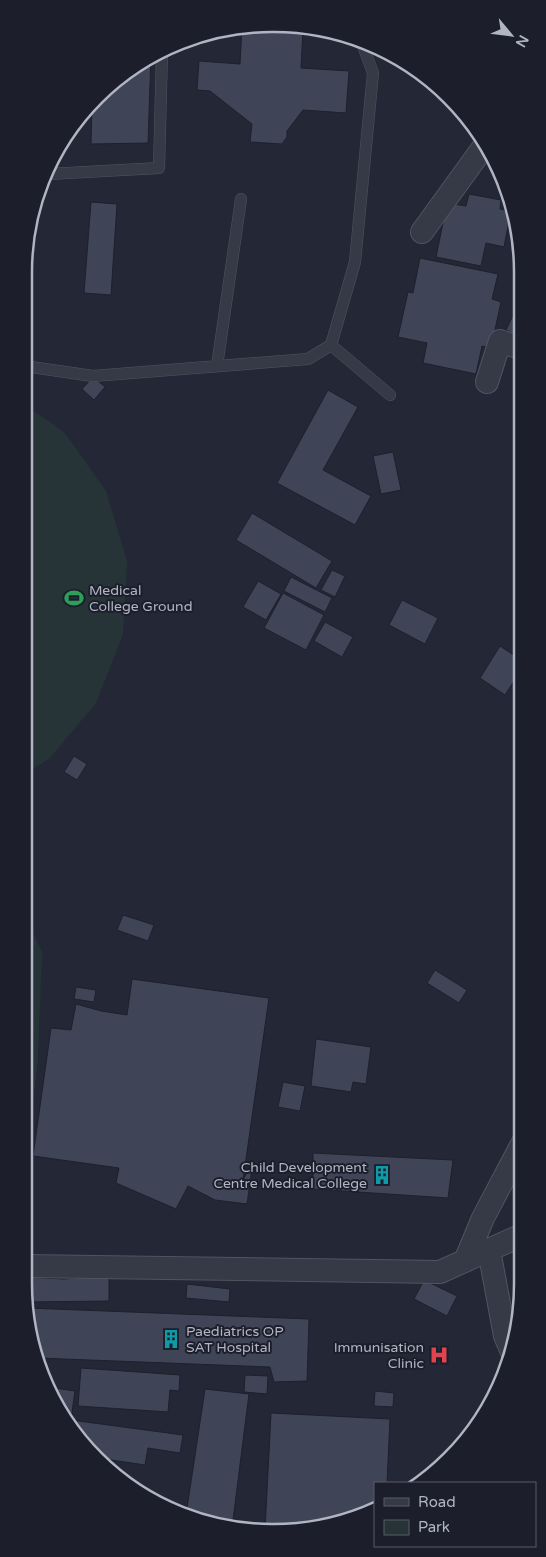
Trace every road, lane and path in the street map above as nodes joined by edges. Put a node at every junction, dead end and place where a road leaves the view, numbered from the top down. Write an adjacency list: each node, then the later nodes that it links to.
1 (365, 51): 7 (lane)
2 (162, 60): 4 (lane)
3 (480, 152): 6 (street)
4 (54, 174)
5 (241, 199): 9 (lane)
6 (422, 232)
7 (332, 345): 9 (lane); 12 (lane)
8 (514, 346): 11 (street)
9 (217, 366): 10 (lane)
10 (32, 367)
11 (487, 382)
12 (390, 395)
13 (514, 1159): 16 (street)
14 (514, 1239): 15 (street)
15 (489, 1250): 16 (street); 18 (street)
16 (465, 1261): 17 (street)
17 (32, 1266)
18 (507, 1339)

